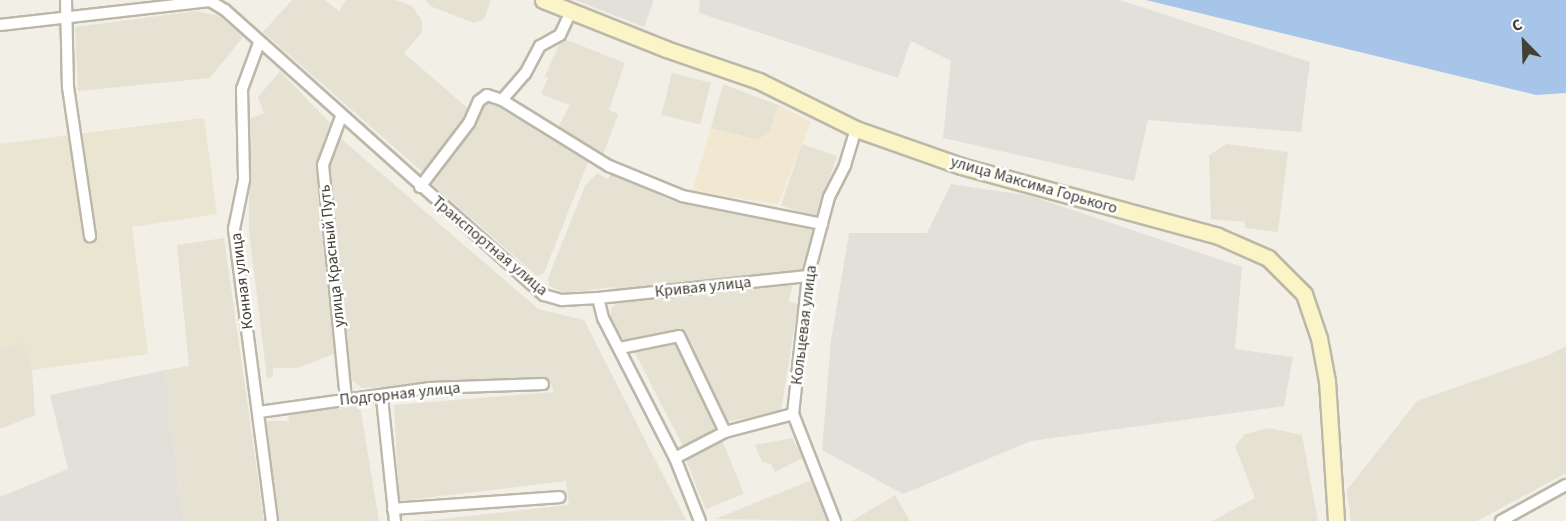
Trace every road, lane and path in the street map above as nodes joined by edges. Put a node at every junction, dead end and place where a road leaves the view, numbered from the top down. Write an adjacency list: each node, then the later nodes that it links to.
1 (66, 0): 5 (street)
2 (543, 0): 4 (street, улица Максима Горького)
3 (210, 1): 5 (street); 7 (street, Транспортная улица)
4 (571, 11): 8 (street); 10 (street, улица Максима Горького)
5 (66, 17): 6 (street); 13 (street)
6 (0, 25)
7 (258, 43): 9 (street, Транспортная улица); 20 (street, Конная улица)
8 (502, 100): 11 (street); 12 (street)
9 (341, 117): 11 (street, Транспортная улица); 18 (street, улица Красный Путь)
10 (856, 129): 12 (street, Кольцевая улица); 31 (street, улица Максима Горького)
11 (420, 187): 15 (street, Транспортная улица)
12 (822, 224): 14 (street, Кольцевая улица)
13 (90, 236)
14 (808, 276): 15 (street, Кривая улица); 21 (street, Кольцевая улица)
15 (598, 298): 16 (street)
16 (620, 348): 22 (street); 23 (street)
17 (543, 384): 19 (street, Подгорная улица)
18 (346, 398): 19 (street, Подгорная улица); 20 (street, Подгорная улица)
19 (382, 398): 26 (street)
20 (259, 412): 27 (street, Конная улица)
21 (793, 414): 22 (street); 30 (street, Кольцевая улица)
22 (724, 432): 23 (street)
23 (675, 458): 29 (street)
24 (1566, 485): 32 (street)
25 (560, 498): 26 (street)
26 (393, 509): 28 (street)
27 (272, 521)
28 (395, 521)
29 (700, 521)
30 (835, 521)
31 (1336, 521)
32 (1501, 521)

